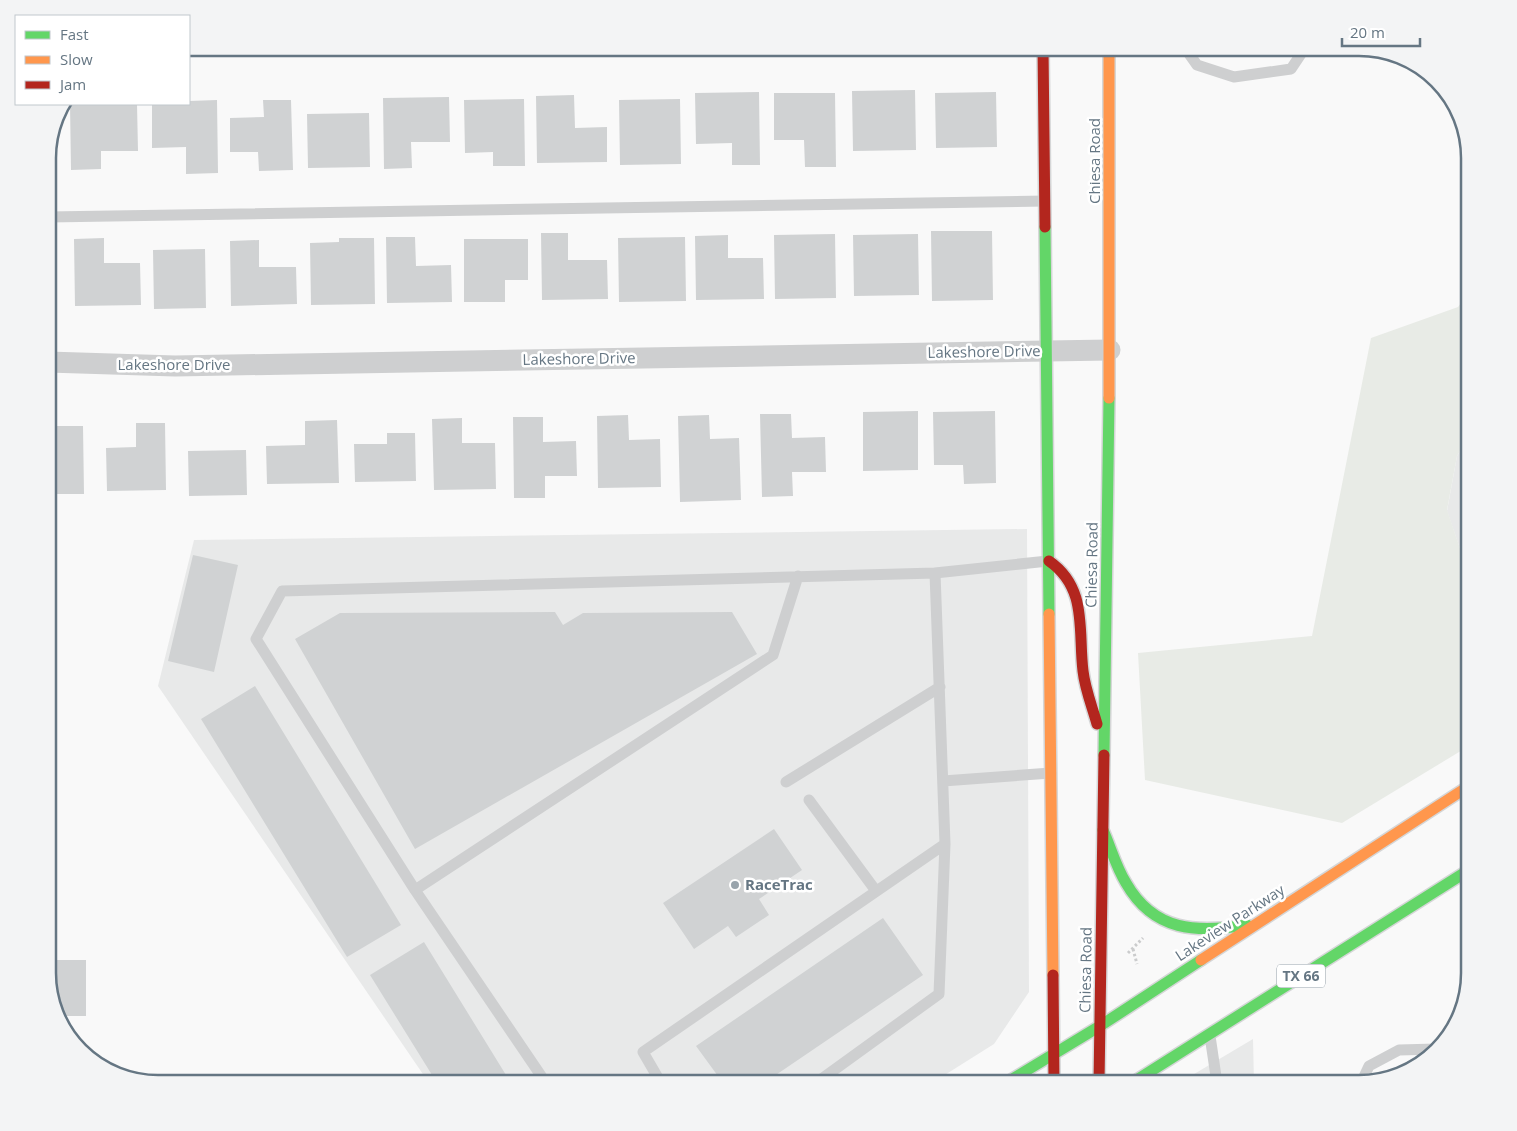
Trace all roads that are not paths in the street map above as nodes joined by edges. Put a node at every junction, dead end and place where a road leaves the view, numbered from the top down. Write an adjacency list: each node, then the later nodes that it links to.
1 (1043, 56): 5 (main road)
2 (1109, 56): 7 (main road, Chiesa Road)
3 (1191, 56): 4 (lane)
4 (1300, 56)
5 (1045, 200): 6 (lane); 8 (main road)
6 (56, 217)
7 (1110, 350): 8 (street, Lakeshore Drive); 14 (main road, Chiesa Road)
8 (1047, 351): 9 (street, Lakeshore Drive); 10 (main road)
9 (56, 362)
10 (1049, 561): 11 (lane); 14 (main road); 15 (main road)
11 (935, 573): 12 (lane); 13 (lane)
12 (798, 576): 23 (lane); 23 (lane)
13 (940, 687): 16 (lane); 17 (lane)
14 (1105, 750): 20 (main road, Chiesa Road)
15 (1051, 773): 16 (lane); 29 (main road)
16 (943, 781): 21 (lane)
17 (786, 782)
18 (1461, 792): 25 (main road, Lakeview Parkway)
19 (809, 800): 24 (lane)
20 (1103, 830): 25 (main road); 26 (main road, Chiesa Road)
21 (945, 844): 24 (lane); 32 (lane)
22 (1461, 876): 27 (main road, TX 66)
23 (415, 890): 30 (lane)
24 (876, 891): 31 (lane)
25 (1256, 923): 26 (main road, Lakeview Parkway)
26 (1100, 1026): 29 (main road, Lakeview Parkway); 35 (main road, Chiesa Road)
27 (1210, 1034): 36 (main road, TX 66); 37 (lane)
28 (1426, 1049): 38 (lane)
29 (1054, 1053): 33 (main road, Lakeview Parkway); 34 (main road)
30 (540, 1075)
31 (656, 1075)
32 (828, 1075)
33 (1020, 1075)
34 (1054, 1075)
35 (1099, 1075)
36 (1146, 1075)
37 (1216, 1075)
38 (1365, 1075)

